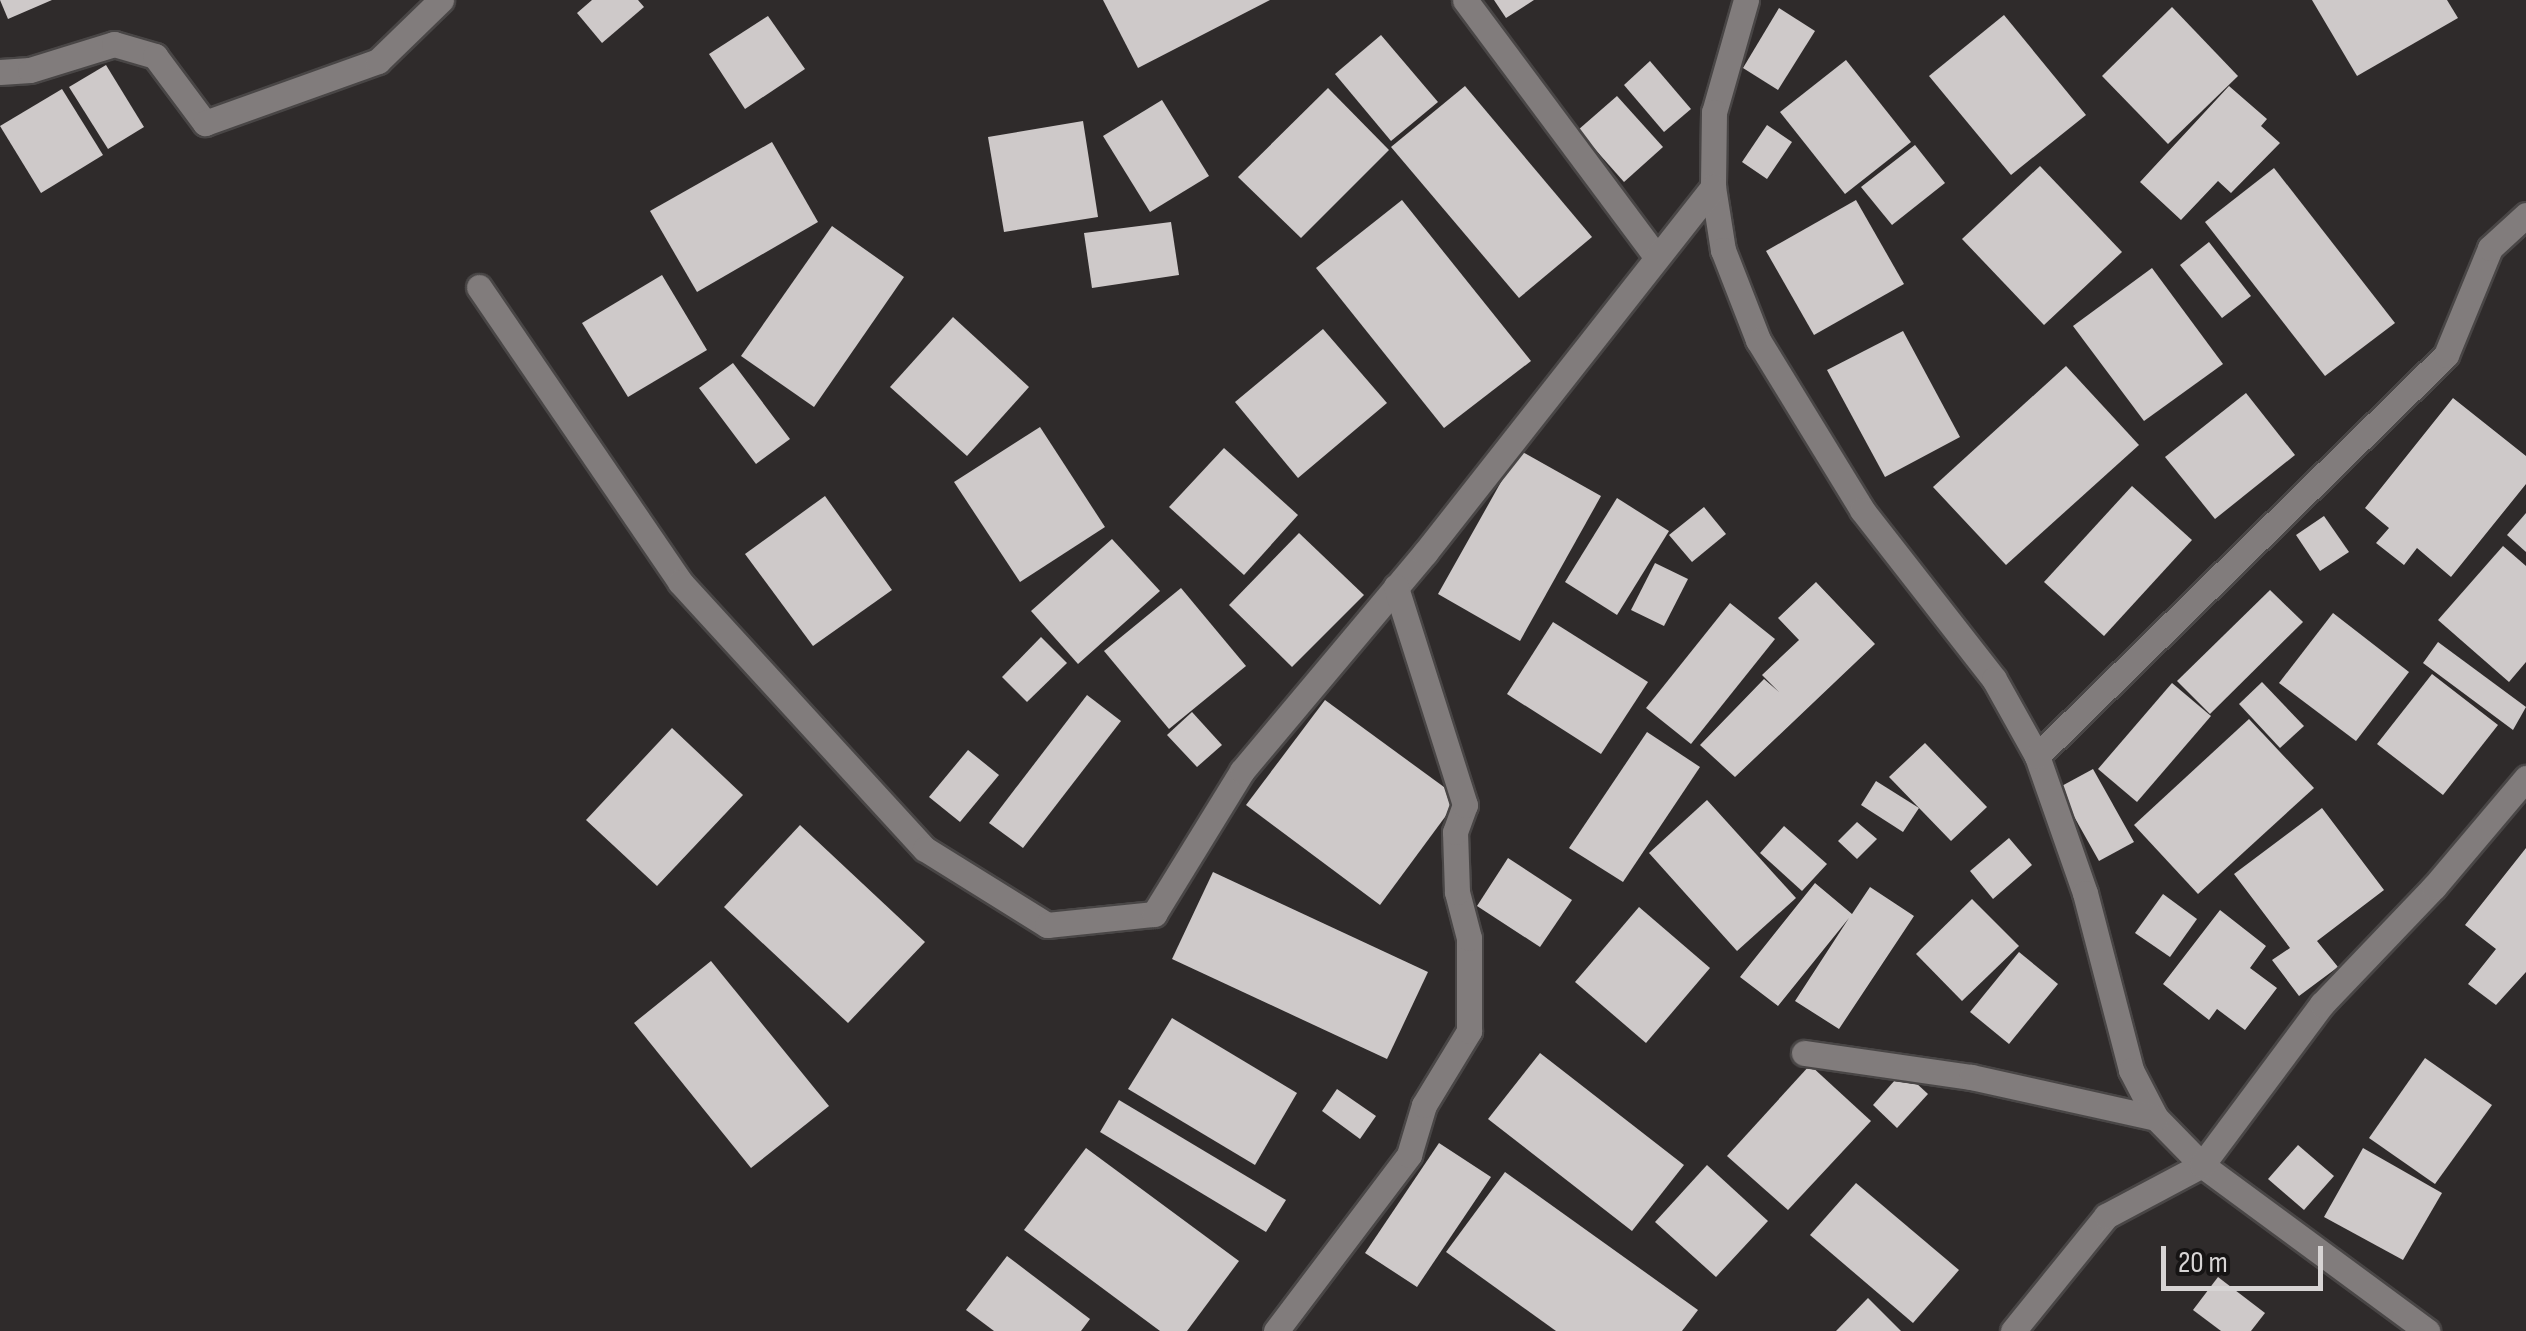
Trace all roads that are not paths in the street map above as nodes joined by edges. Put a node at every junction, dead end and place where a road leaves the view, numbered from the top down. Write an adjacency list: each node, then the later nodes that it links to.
1 (440, 0): 4 (street)
2 (1465, 0): 7 (street)
3 (1741, 3): 5 (street)
4 (0, 72)
5 (1713, 186): 7 (street); 10 (street)
6 (2526, 215): 10 (street)
7 (1654, 254): 9 (street)
8 (479, 287): 9 (street)
9 (1396, 587): 15 (street)
10 (2037, 756): 13 (street)
11 (2526, 778): 14 (street)
12 (1804, 1053): 13 (street)
13 (2156, 1118): 14 (street)
14 (2202, 1164): 16 (street); 17 (street)
15 (1276, 1331)
16 (2013, 1331)
17 (2427, 1331)

